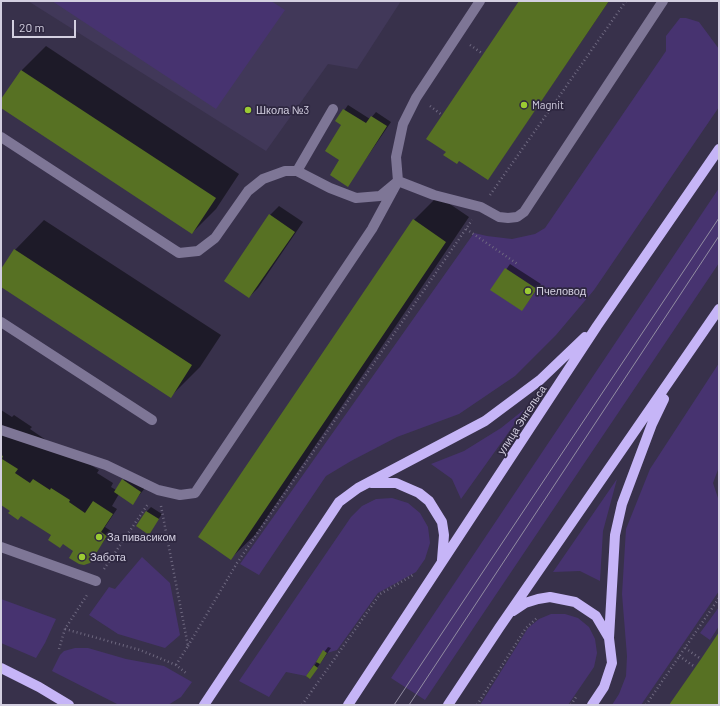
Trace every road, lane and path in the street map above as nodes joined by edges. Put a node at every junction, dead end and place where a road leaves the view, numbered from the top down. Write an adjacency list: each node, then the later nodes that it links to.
1 (480, 1): 12 (lane)
2 (626, 1): 13 (path)
3 (663, 1): 13 (lane)
4 (466, 43): 5 (path)
5 (483, 54)
6 (428, 105): 8 (path)
7 (333, 109): 11 (lane)
8 (442, 115)
9 (1, 137): 11 (lane)
10 (719, 149): 18 (main road, улица Энгельса)
11 (297, 171): 12 (lane)
12 (398, 181): 13 (lane); 23 (lane)
13 (481, 207): 14 (path)
14 (466, 229): 15 (path); 33 (path)
15 (519, 265)
16 (719, 309): 19 (main road)
17 (1, 322): 20 (lane)
18 (597, 326): 22 (main road); 25 (main road, улица Энгельса)
19 (678, 370): 30 (main road); 32 (main road)
20 (152, 420)
21 (1, 430): 23 (lane)
22 (358, 488): 25 (main road); 41 (main road)
23 (158, 490): 33 (path)
24 (1, 546): 27 (lane)
25 (437, 571): 47 (main road, улица Энгельса)
26 (417, 573): 46 (path)
27 (96, 581)
28 (719, 598): 34 (path)
29 (544, 615): 49 (path)
30 (506, 618): 32 (main road); 48 (main road)
31 (65, 628): 37 (path)
32 (609, 638): 51 (main road)
33 (188, 646): 37 (path)
34 (685, 648): 35 (path); 36 (path)
35 (679, 656): 38 (path); 52 (path)
36 (701, 658)
37 (176, 665): 40 (path)
38 (695, 667)
39 (1, 668): 43 (main road)
40 (186, 673)
41 (217, 684): 44 (main road); 45 (main road)
42 (580, 693): 50 (path)
43 (69, 705)
44 (195, 705)
45 (204, 705)
46 (302, 705)
47 (348, 705)
48 (448, 705)
49 (477, 705)
50 (571, 705)
51 (592, 705)
52 (646, 705)

